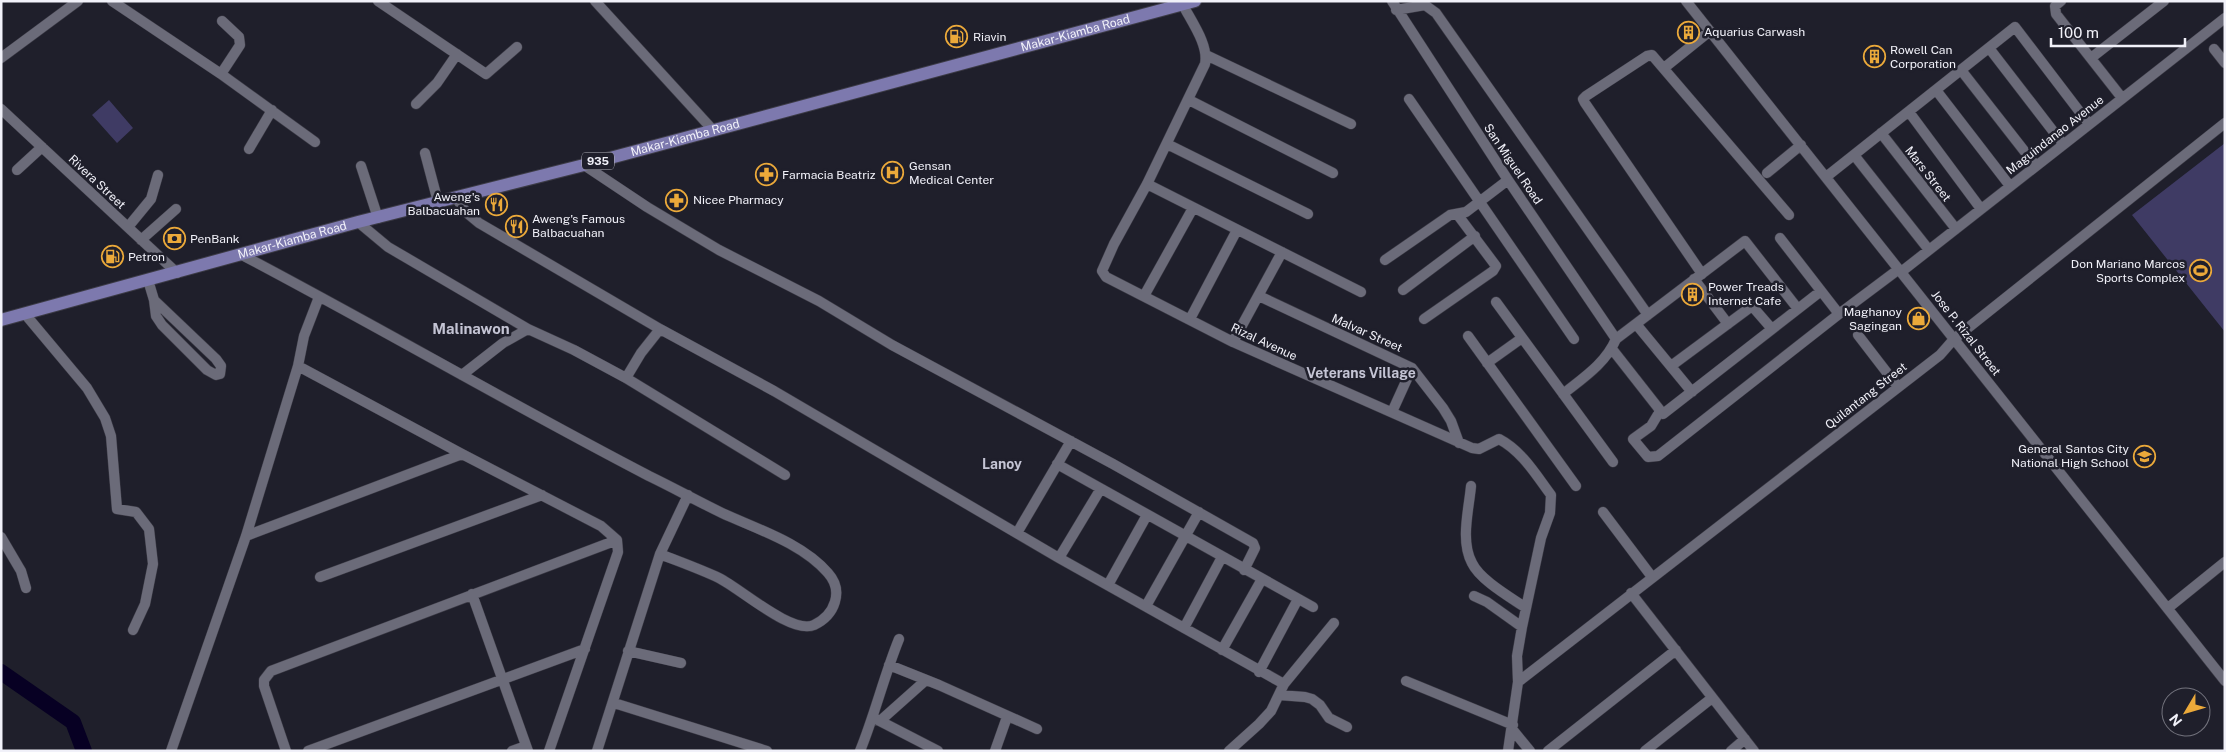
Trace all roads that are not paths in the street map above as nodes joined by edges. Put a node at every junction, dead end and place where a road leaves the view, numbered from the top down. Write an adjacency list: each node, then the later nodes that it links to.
1 (78, 1): 18 (street)
2 (112, 1): 23 (street)
3 (378, 1): 16 (street)
4 (595, 1): 35 (street)
5 (1686, 1): 12 (street, Jose P. Rizal Street)
6 (2061, 1): 19 (street)
7 (2164, 1): 19 (street)
8 (1189, 3): 17 (street); 35 (main road, Makar-Kiamba Road / 935)
9 (1394, 6): 53 (street, San Miguel Road); 91 (street)
10 (2225, 18): 25 (street, Maguindanao Avenue)
11 (222, 21): 23 (street)
12 (1710, 31): 21 (street); 40 (street, Jose P. Rizal Street)
13 (517, 47): 16 (street)
14 (1988, 48): 22 (street); 34 (street); 39 (street)
15 (2214, 49): 20 (street)
16 (457, 54): 28 (street)
17 (1206, 55): 27 (street); 33 (street)
18 (1, 58)
19 (2091, 58): 25 (street)
20 (2225, 63)
21 (1664, 68): 64 (street); 79 (street)
22 (1961, 70): 24 (street); 47 (street)
23 (221, 74): 30 (street)
24 (1936, 90): 31 (street); 55 (street)
25 (2122, 98): 34 (street, Maguindanao Avenue)
26 (1409, 99): 58 (street)
27 (1189, 100): 38 (street); 49 (street)
28 (416, 104)
29 (1, 109): 41 (street, Rivera Street)
30 (272, 110): 37 (street); 42 (street)
31 (1909, 112): 36 (street); 61 (street)
32 (2225, 123): 106 (street, Quilantang Street)
33 (1351, 124)
34 (2089, 124): 39 (street, Maguindanao Avenue)
35 (712, 129): 45 (main road, Makar-Kiamba Road / 935)
36 (1881, 133): 44 (street); 68 (street, Mars Street)
37 (315, 142)
38 (1167, 144): 54 (street); 62 (street)
39 (2063, 144): 47 (street, Maguindanao Avenue)
40 (1801, 145): 50 (street); 52 (street, Jose P. Rizal Street)
41 (42, 147): 48 (street); 67 (street, Rivera Street)
42 (249, 149)
43 (425, 153): 57 (street)
44 (1854, 155): 52 (street); 73 (street)
45 (584, 165): 56 (main road, Makar-Kiamba Road / 935); 120 (street)
46 (362, 166): 65 (street)
47 (2036, 166): 55 (street, Maguindanao Avenue)
48 (17, 170)
49 (1333, 173)
50 (1767, 173)
51 (158, 175): 67 (street)
52 (1826, 177): 77 (street, Jose P. Rizal Street)
53 (1508, 180): 58 (street); 105 (street, San Miguel Road)
54 (1147, 184): 59 (street); 84 (street, Rizal Avenue)
55 (2010, 186): 61 (street, Maguindanao Avenue)
56 (456, 198): 57 (main road, Makar-Kiamba Road / 935); 99 (street)
57 (438, 202): 65 (main road, Makar-Kiamba Road / 935)
58 (1479, 202): 63 (street); 104 (street)
59 (1193, 208): 69 (street); 84 (street)
60 (176, 209): 72 (street)
61 (1981, 209): 68 (street, Maguindanao Avenue)
62 (1308, 214)
63 (1457, 214): 70 (street); 76 (street)
64 (1789, 215)
65 (378, 218): 66 (main road, Makar-Kiamba Road / 935)
66 (358, 222): 75 (main road, Makar-Kiamba Road / 935); 98 (street)
67 (128, 228): 72 (street, Rivera Street)
68 (1956, 229): 73 (street, Maguindanao Avenue)
69 (1237, 230): 74 (street); 93 (street)
70 (1475, 236): 81 (street); 94 (street)
71 (1780, 238): 82 (street)
72 (141, 240): 78 (street, Rivera Street)
73 (1929, 250): 77 (street, Maguindanao Avenue)
74 (1282, 252): 83 (street); 85 (street)
75 (242, 255): 78 (main road, Makar-Kiamba Road / 935); 86 (street)
76 (1385, 260)
77 (1900, 270): 92 (street, Maguindanao Avenue); 106 (street, Jose P. Rizal Street)
78 (177, 273): 80 (main road, Makar-Kiamba Road / 935)
79 (1698, 277): 89 (street); 91 (street); 97 (street)
80 (148, 280): 87 (street); 90 (main road, Makar-Kiamba Road / 935)
81 (1403, 290)
82 (1821, 291): 89 (street); 92 (street)
83 (1361, 292)
84 (1144, 296): 93 (street, Rizal Avenue)
85 (1259, 296): 107 (street); 112 (street, Malvar Street)
86 (319, 297): 110 (street); 113 (street)
87 (154, 300): 87 (street)
88 (1496, 302): 103 (street)
89 (1798, 309): 100 (street)
90 (25, 314): 95 (main road, Makar-Kiamba Road / 935); 160 (street)
91 (1648, 314): 96 (street)
92 (1839, 314): 118 (street, Maguindanao Avenue)
93 (1190, 319): 107 (street, Rizal Avenue)
94 (1424, 319)
95 (1, 320)
96 (1636, 324): 105 (street); 111 (street)
97 (1728, 324): 100 (street); 111 (street)
98 (528, 329): 113 (street); 114 (street)
99 (660, 329): 114 (street); 134 (street)
100 (1772, 329): 116 (street)
101 (1858, 335): 115 (street)
102 (1468, 336): 109 (street)
103 (1522, 338): 109 (street); 117 (street)
104 (1574, 339)
105 (1616, 339): 108 (street)
106 (1954, 339): 115 (street, Quilantang Street); 156 (street, Jose P. Rizal Street)
107 (1234, 342): 119 (street, Rizal Avenue)
108 (1612, 349): 117 (street); 118 (street)
109 (1487, 363): 127 (street)
110 (298, 366): 122 (street); 136 (street)
111 (1671, 366): 116 (street)
112 (1412, 368): 119 (street); 121 (street, Malvar Street)
113 (462, 375): 130 (street)
114 (626, 378): 125 (street)
115 (1898, 387): 145 (street, Quilantang Street)
116 (1692, 392): 118 (street)
117 (1563, 394): 123 (street)
118 (1660, 411)
119 (1392, 412): 121 (street, Rizal Avenue)
120 (1071, 441): 124 (street); 131 (street)
121 (1459, 443): 155 (street, Rizal Avenue)
122 (462, 454): 129 (street); 136 (street)
123 (1613, 462)
124 (1057, 464): 128 (street); 134 (street)
125 (785, 475)
126 (1472, 486): 155 (street)
127 (1576, 486)
128 (1100, 490): 133 (street); 141 (street)
129 (542, 495): 138 (street); 144 (street)
130 (688, 495): 139 (street); 139 (street)
131 (1199, 512): 137 (street); 143 (street)
132 (1602, 512): 145 (street)
133 (1147, 515): 137 (street); 147 (street)
134 (1018, 534): 141 (street)
135 (1, 536): 148 (street)
136 (246, 536): 185 (street)
137 (1185, 536): 140 (street); 153 (street)
138 (617, 540): 150 (street); 162 (street)
139 (660, 554): 163 (street)
140 (1222, 557): 143 (street); 159 (street)
141 (1059, 558): 147 (street)
142 (2225, 562): 156 (street)
143 (1244, 570): 146 (street)
144 (320, 577)
145 (1652, 577): 149 (street, Quilantang Street)
146 (1262, 579): 152 (street); 164 (street)
147 (1108, 585): 153 (street)
148 (26, 588)
149 (1631, 593): 165 (street); 173 (street, Quilantang Street)
150 (472, 594): 170 (street); 186 (street)
151 (1474, 596): 158 (street)
152 (1298, 600): 154 (street); 168 (street)
153 (1146, 606): 159 (street)
154 (1313, 607)
155 (1526, 608): 158 (street)
156 (2168, 608): 169 (street, Jose P. Rizal Street)
157 (1334, 623): 174 (street)
158 (1522, 627): 173 (street)
159 (1184, 628): 164 (street)
160 (133, 630)
161 (898, 639): 167 (street)
162 (584, 649): 170 (street); 189 (street)
163 (628, 650): 166 (street); 177 (street)
164 (1222, 650): 168 (street)
165 (1676, 650): 176 (street); 198 (street)
166 (681, 663)
167 (889, 665): 171 (street); 179 (street)
168 (1259, 672): 174 (street)
169 (2223, 675)
170 (502, 679): 184 (street); 187 (street)
171 (926, 680): 178 (street); 179 (street)
172 (1406, 681): 181 (street)
173 (1518, 682): 181 (street)
174 (1284, 684): 175 (street)
175 (1279, 695): 180 (street); 195 (street)
176 (1712, 698): 183 (street); 199 (street)
177 (614, 703): 190 (street); 191 (street)
178 (1007, 717): 182 (street); 194 (street)
179 (877, 720): 192 (street); 193 (street)
180 (1347, 727)
181 (1512, 727): 196 (street); 197 (street)
182 (1037, 729)
183 (1745, 739): 200 (street); 201 (street)
184 (527, 748): 188 (street)
185 (171, 751)
186 (286, 751)
187 (308, 751)
188 (512, 751)
189 (549, 751)
190 (597, 751)
191 (767, 751)
192 (860, 751)
193 (938, 751)
194 (995, 751)
195 (1228, 751)
196 (1508, 751)
197 (1530, 751)
198 (1548, 751)
199 (1645, 751)
200 (1731, 751)
201 (1754, 751)

